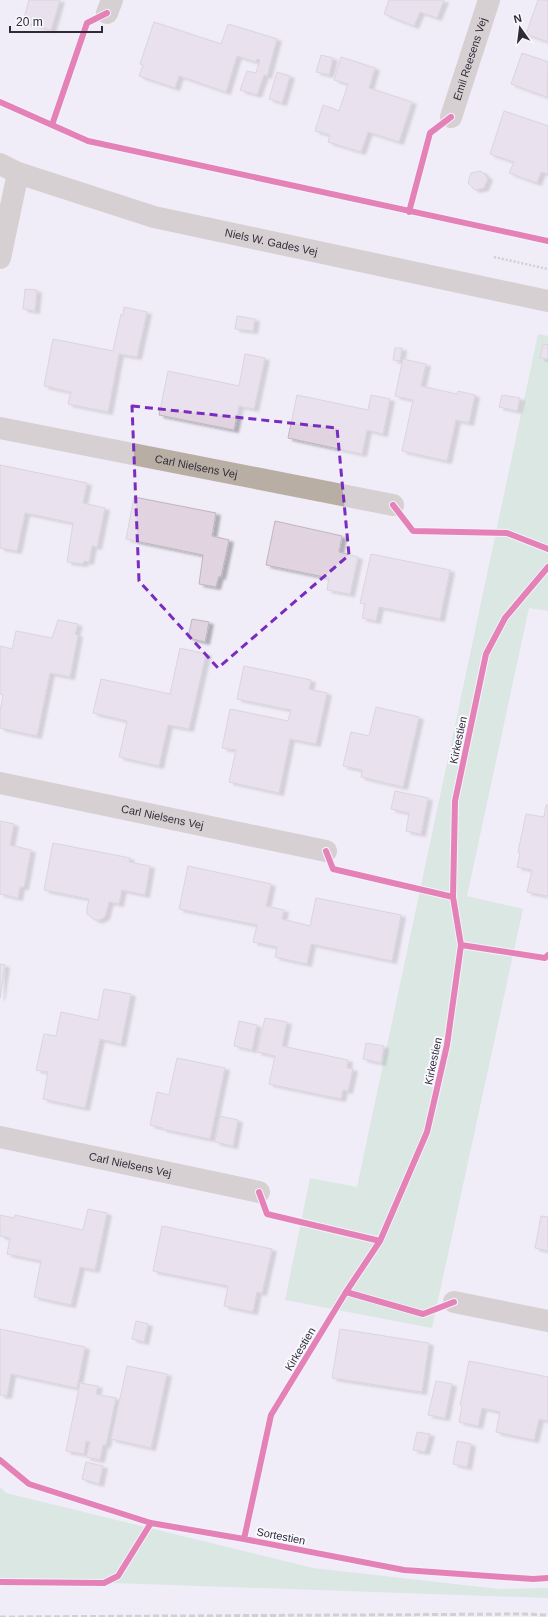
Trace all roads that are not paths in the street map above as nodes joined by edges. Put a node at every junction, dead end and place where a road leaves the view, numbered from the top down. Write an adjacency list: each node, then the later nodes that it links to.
1 (489, 0): 2 (street, Emil Reesens Vej)
2 (451, 117)
3 (9, 168): 4 (street); 5 (street, Niels W. Gades Vej)
4 (0, 258)
5 (548, 301)
6 (0, 428): 7 (street, Carl Nielsens Vej)
7 (393, 505)
8 (0, 783): 9 (street, Carl Nielsens Vej)
9 (326, 851)
10 (0, 1137): 11 (street, Carl Nielsens Vej)
11 (260, 1192)
12 (454, 1302): 13 (street)
13 (548, 1320)

